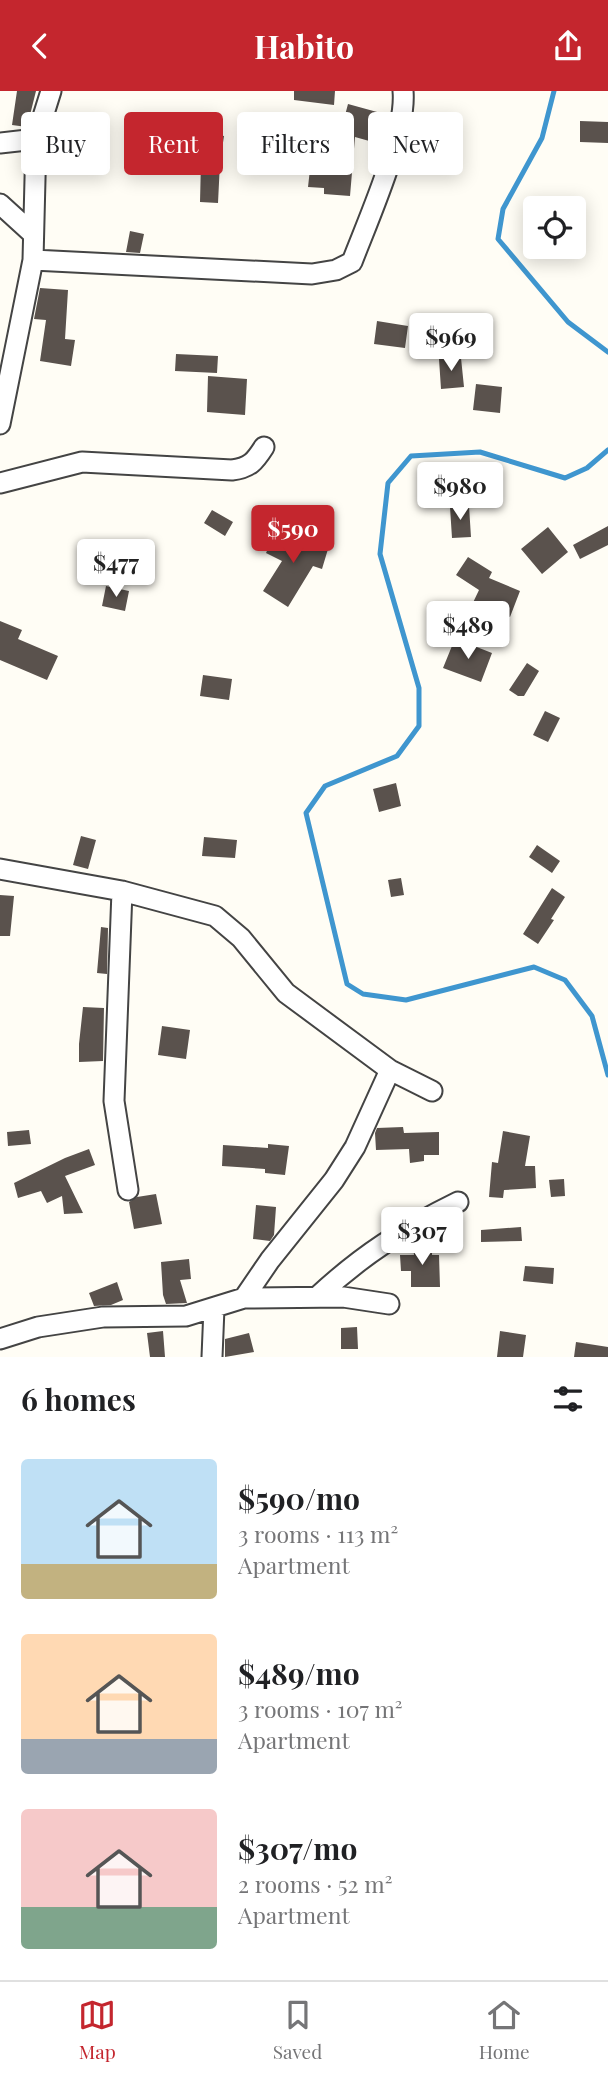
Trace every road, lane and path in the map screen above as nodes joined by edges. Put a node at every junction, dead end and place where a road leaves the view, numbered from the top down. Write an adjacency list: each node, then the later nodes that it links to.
1 (51, 91): 3 (street)
2 (403, 91): 9 (street)
3 (44, 112)
4 (21, 141): 5 (street)
5 (0, 143)
6 (35, 175): 8 (street)
7 (0, 204): 8 (street)
8 (33, 234): 9 (street)
9 (33, 260): 10 (street)
10 (0, 424)
11 (264, 447): 12 (street)
12 (0, 483)
13 (0, 869): 14 (street)
14 (122, 891): 15 (street); 17 (street)
15 (390, 1070): 16 (street); 20 (street)
16 (432, 1091)
17 (128, 1189)
18 (458, 1202): 19 (street)
19 (317, 1297): 20 (street); 21 (street)
20 (244, 1298): 22 (street)
21 (389, 1304)
22 (214, 1308): 23 (street); 24 (street)
23 (0, 1339)
24 (212, 1357)

